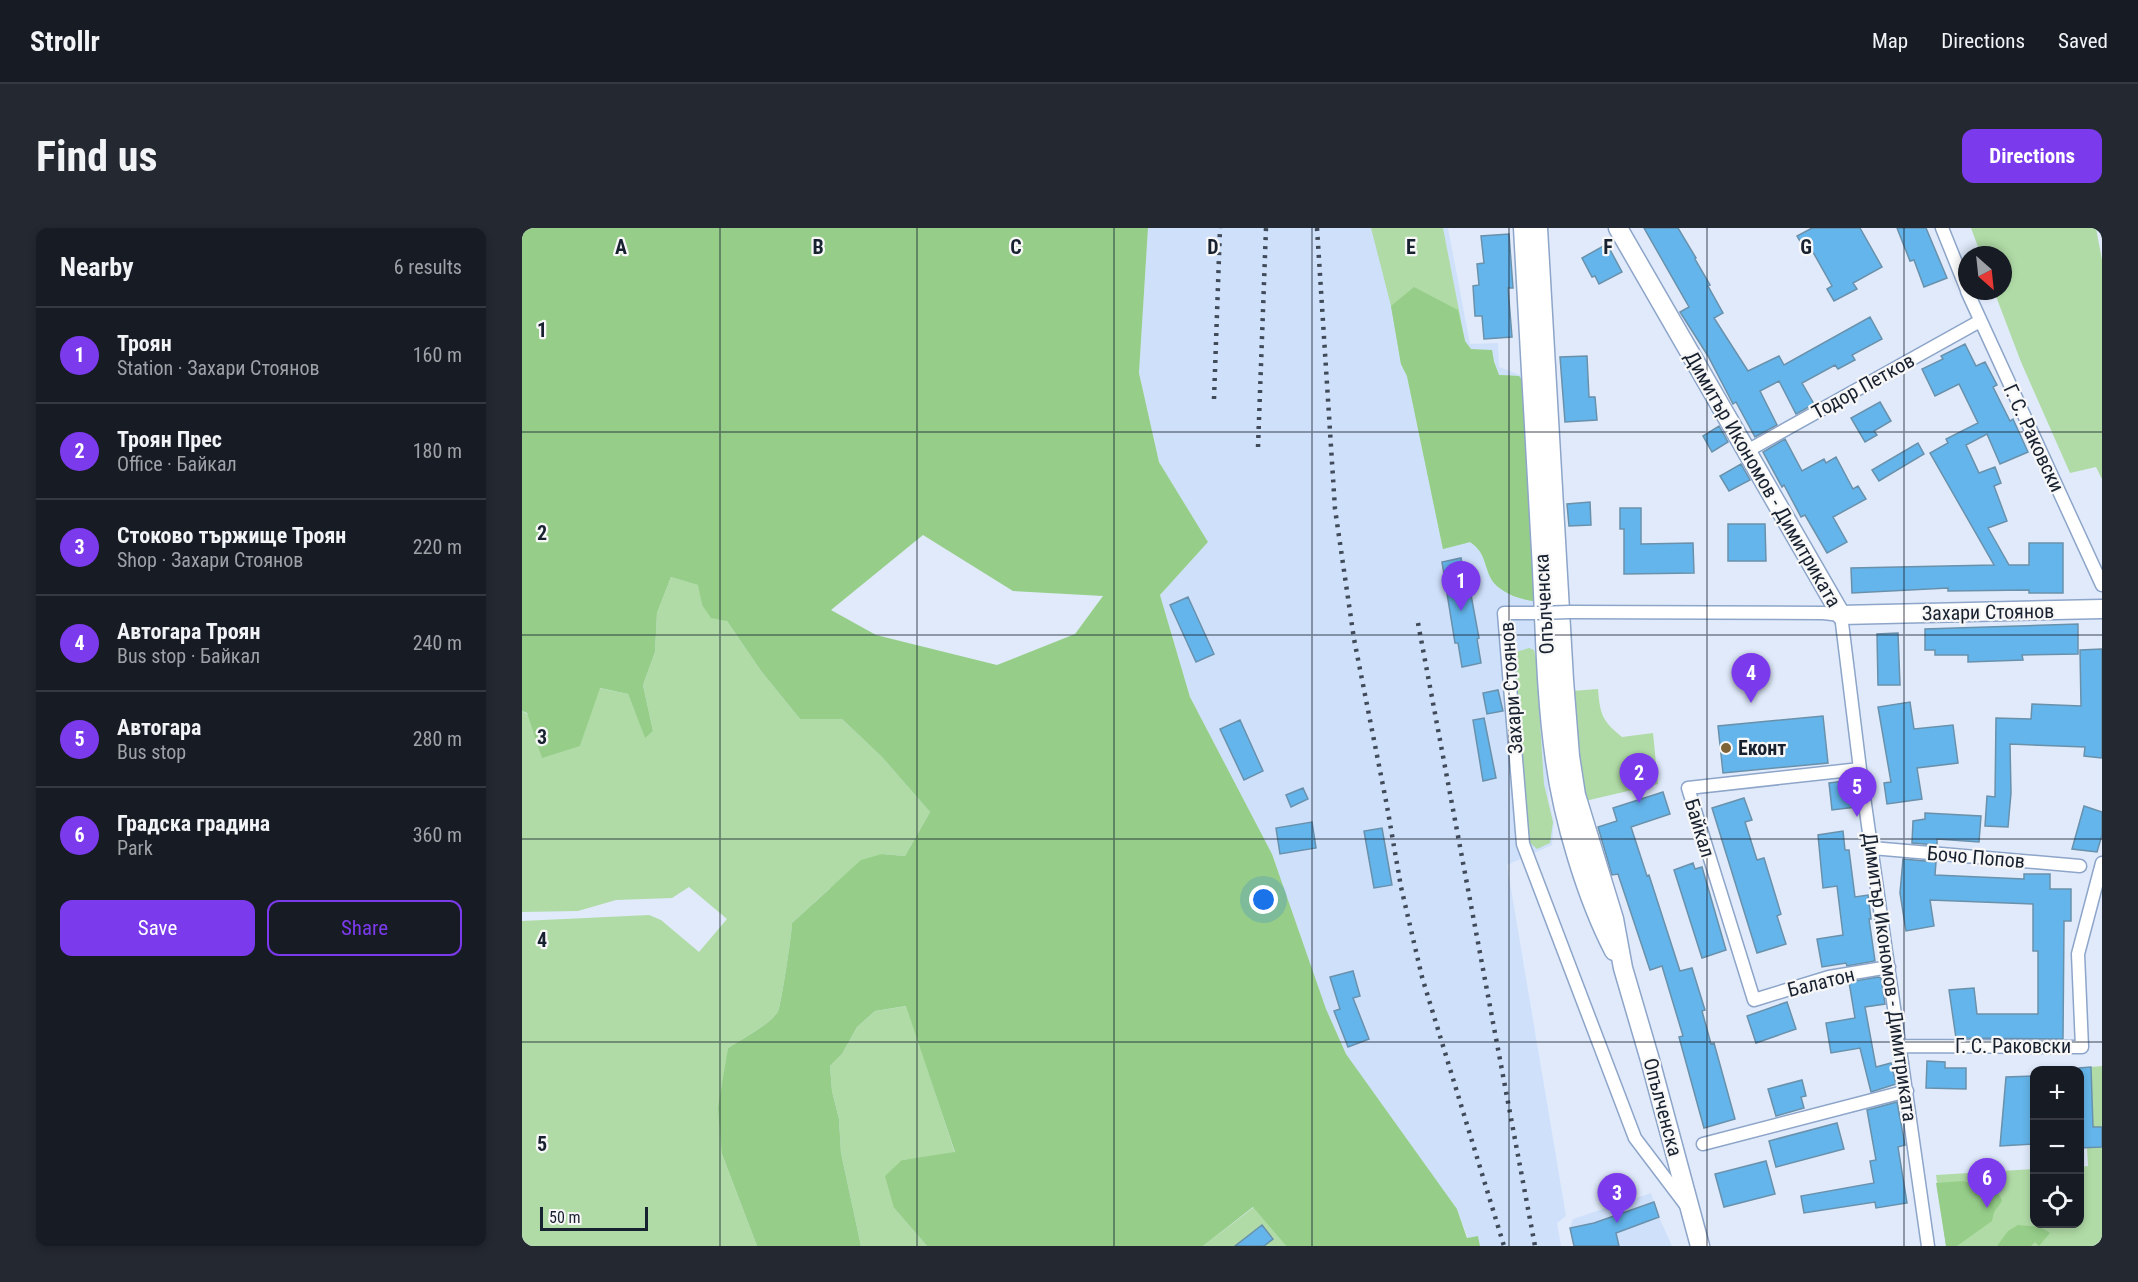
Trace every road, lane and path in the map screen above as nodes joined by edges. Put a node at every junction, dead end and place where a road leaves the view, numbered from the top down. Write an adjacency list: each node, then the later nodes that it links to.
1 (1523, 228): 17 (street, Опълченска)
2 (1538, 228): 17 (street, Опълченска)
3 (1618, 228): 8 (street, Димитър Икономов - Димитриката)
4 (1942, 228): 5 (street, Г. С. Раковски)
5 (1958, 268)
6 (1971, 300): 7 (street, Г. С. Раковски)
7 (1980, 321): 8 (street, Тодор Петков); 9 (street, Г. С. Раковски)
8 (1747, 451): 11 (street, Димитър Икономов - Димитриката)
9 (2102, 585)
10 (2102, 609): 11 (street, Захари Стоянов)
11 (1841, 615): 12 (street, Димитър Икономов - Димитриката); 22 (street, Захари Стоянов, bridge)
12 (1860, 769): 13 (street, Димитър Икономов - Димитриката); 18 (street, Байкал)
13 (1872, 848): 15 (street, Бочо Попов); 16 (street, Димитър Икономов - Димитриката)
14 (2102, 863): 19 (street, Г. С. Раковски)
15 (2080, 866)
16 (1889, 967): 18 (street, Балатон); 19 (street, Димитър Икономов - Димитриката)
17 (1623, 969): 22 (street, Опълченска)
18 (1754, 1000)
19 (1900, 1046): 20 (street, Димитър Икономов - Димитриката)
20 (1907, 1091): 21 (street); 24 (street, Димитър Икономов - Димитриката)
21 (1703, 1144)
22 (1691, 1211): 23 (street, Опълченска)
23 (1700, 1246)
24 (1928, 1246)

